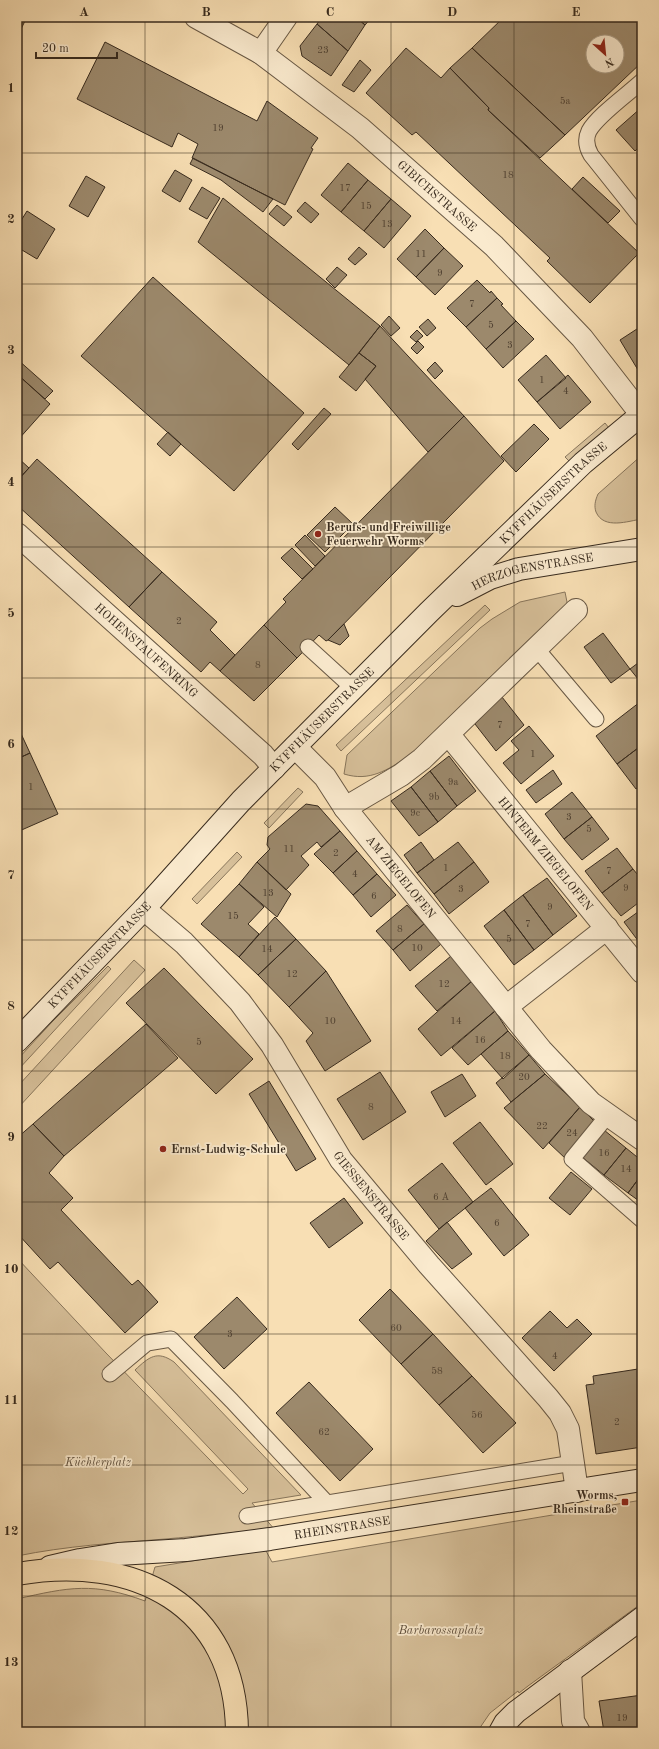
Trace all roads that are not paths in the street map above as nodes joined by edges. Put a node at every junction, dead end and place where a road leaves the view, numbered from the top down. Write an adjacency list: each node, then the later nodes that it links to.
1 (196, 17): 3 (street, GIBICHSTRASSE)
2 (286, 17): 3 (street)
3 (261, 54): 6 (street, GIBICHSTRASSE)
4 (642, 81): 5 (lane)
5 (642, 219)
6 (642, 414): 10 (street, KYFFHÄUSERSTRASSE)
7 (17, 534): 17 (street, HOHENSTAUFENRING)
8 (642, 549): 10 (street, HERZOGENSTRASSE)
9 (576, 610): 12 (street)
10 (429, 612): 13 (street, KYFFHÄUSERSTRASSE)
11 (308, 647): 13 (lane)
12 (536, 648): 14 (lane); 15 (street)
13 (354, 689): 16 (street, KYFFHÄUSERSTRASSE)
14 (596, 719)
15 (449, 735): 18 (street); 20 (street, HINTERM ZIEGELOFEN)
16 (295, 747): 17 (street, KYFFHÄUSERSTRASSE); 18 (street, AM ZIEGELOFEN)
17 (274, 768): 19 (street, KYFFHÄUSERSTRASSE)
18 (345, 808): 22 (street, AM ZIEGELOFEN)
19 (144, 909): 23 (street, KYFFHÄUSERSTRASSE); 28 (street, GIESSENSTRASSE)
20 (607, 928): 21 (street, HINTERM ZIEGELOFEN); 22 (street)
21 (642, 972)
22 (506, 1007): 24 (street, AM ZIEGELOFEN)
23 (17, 1041)
24 (608, 1115): 25 (street, AM ZIEGELOFEN); 26 (lane)
25 (639, 1132)
26 (642, 1220)
27 (110, 1374): 31 (lane)
28 (573, 1463): 30 (street, GIESSENSTRASSE); 31 (lane)
29 (642, 1480): 30 (street, RHEINSTRASSE)
30 (577, 1491): 33 (street, RHEINSTRASSE)
31 (326, 1502): 32 (lane)
32 (247, 1516)
33 (41, 1570): 34 (highway); 37 (highway)
34 (17, 1574)
35 (642, 1618): 36 (street)
36 (570, 1671): 38 (street); 39 (street)
37 (237, 1732)
38 (500, 1732)
39 (579, 1732)

